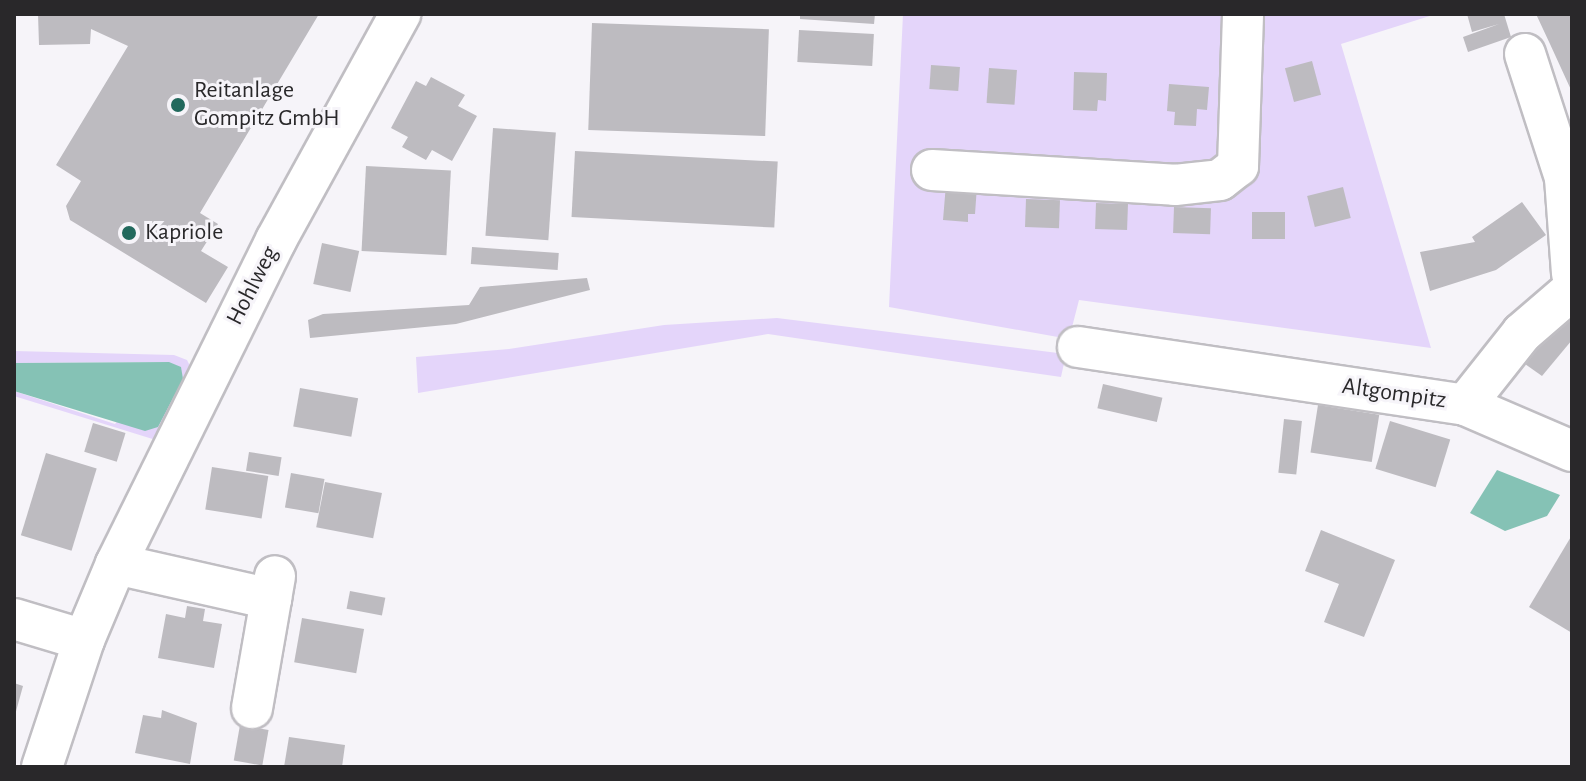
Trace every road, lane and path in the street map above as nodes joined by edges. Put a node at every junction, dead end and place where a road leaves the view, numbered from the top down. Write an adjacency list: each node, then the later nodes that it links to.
1 (400, 14): 10 (street, Hohlweg)
2 (1243, 14): 4 (street)
3 (1525, 54): 5 (street)
4 (932, 170)
5 (1572, 274)
6 (1572, 290): 8 (street, Altgompitz)
7 (1078, 347): 8 (street, Altgompitz)
8 (1465, 405): 9 (street, Altgompitz)
9 (1572, 451)
10 (116, 564): 12 (street, Hohlweg); 13 (street)
11 (14, 619): 12 (street)
12 (84, 640): 14 (street, Hohlweg)
13 (252, 708)
14 (42, 767)

